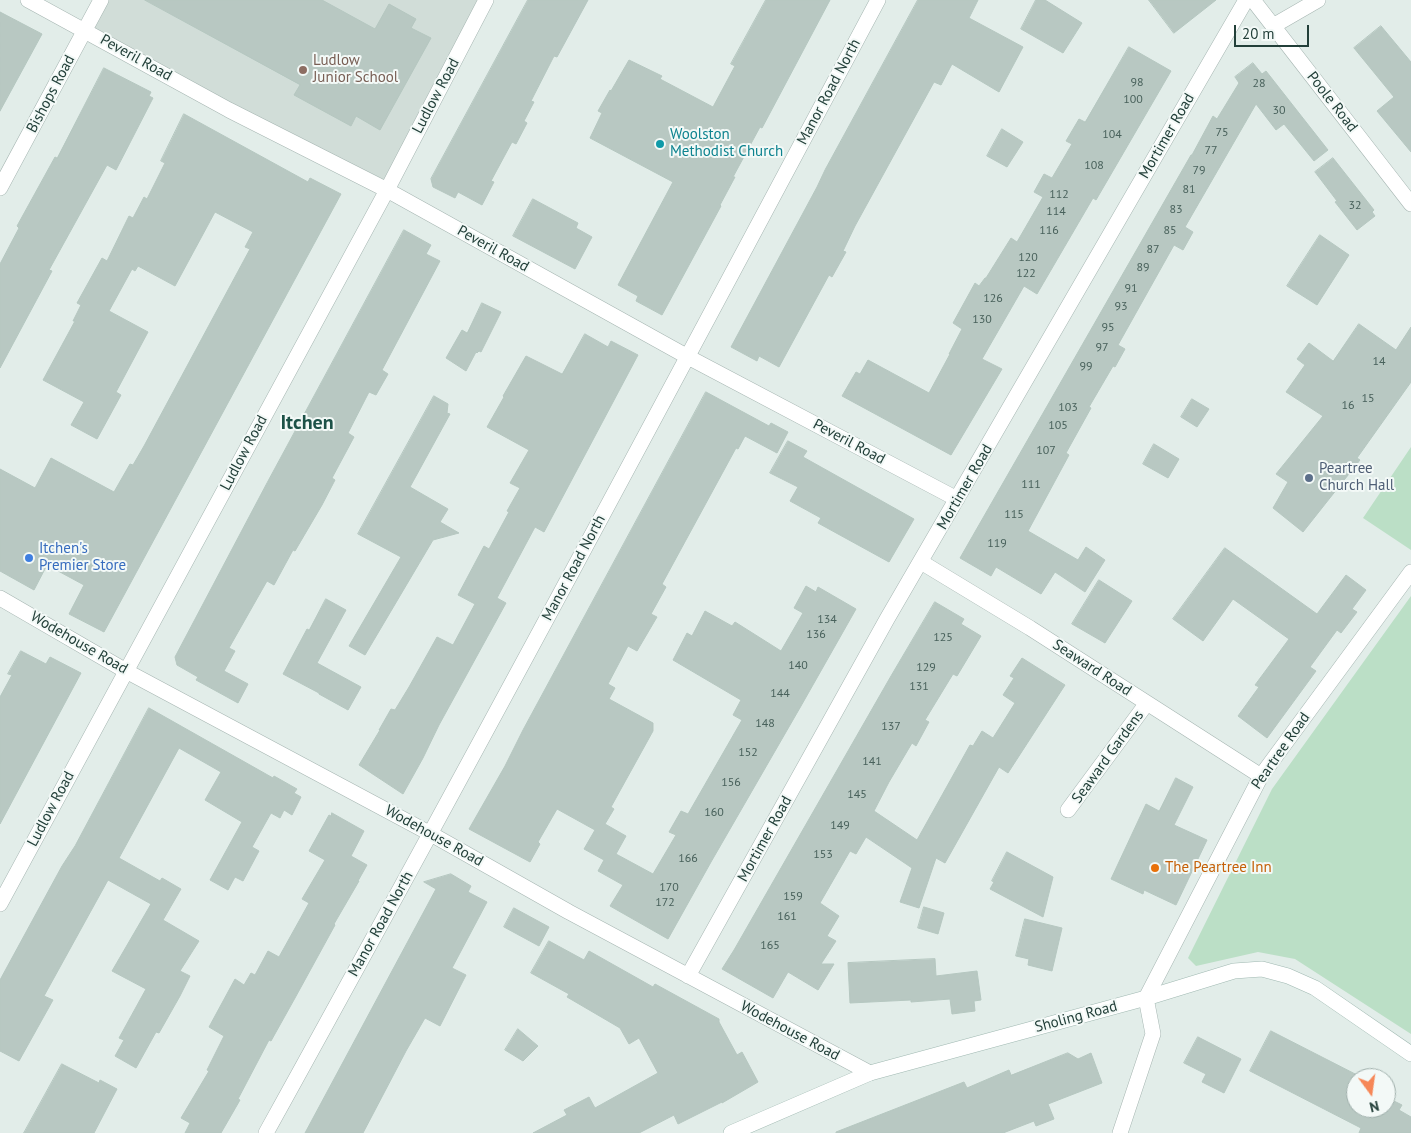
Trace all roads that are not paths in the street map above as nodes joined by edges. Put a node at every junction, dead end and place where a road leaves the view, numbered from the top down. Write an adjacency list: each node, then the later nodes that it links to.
1 (28, 0): 9 (street, Peveril Road)
2 (101, 0): 9 (street, Bishops Road)
3 (486, 0): 11 (street, Ludlow Road)
4 (878, 0): 13 (street, Manor Road North)
5 (1246, 0): 14 (street, Mortimer Road)
6 (1253, 0): 8 (street, Poole Road)
7 (1318, 0): 8 (street)
8 (1273, 26): 12 (street, Poole Road)
9 (85, 31): 10 (street, Bishops Road); 11 (street, Peveril Road)
10 (0, 188)
11 (386, 190): 13 (street, Peveril Road); 18 (street, Ludlow Road)
12 (1411, 204)
13 (688, 357): 14 (street, Peveril Road); 22 (street, Manor Road North)
14 (957, 500): 15 (street, Mortimer Road)
15 (921, 562): 19 (street, Seaward Road); 24 (street, Mortimer Road)
16 (1411, 572): 20 (street, Peartree Road)
17 (0, 598): 18 (street, Wodehouse Road)
18 (126, 670): 22 (street, Wodehouse Road); 23 (street, Ludlow Road)
19 (1147, 703): 20 (street, Seaward Road); 21 (street, Seaward Gardens)
20 (1261, 776): 25 (street, Peartree Road)
21 (1068, 810)
22 (431, 834): 24 (street, Wodehouse Road); 28 (street, Manor Road North)
23 (0, 904)
24 (688, 976): 27 (street, Wodehouse Road)
25 (1146, 998): 26 (street, Sholing Road); 27 (street, Sholing Road); 30 (street)
26 (1411, 1054)
27 (870, 1073): 29 (street, Sholing Road)
28 (266, 1133)
29 (731, 1133)
30 (1120, 1133)

